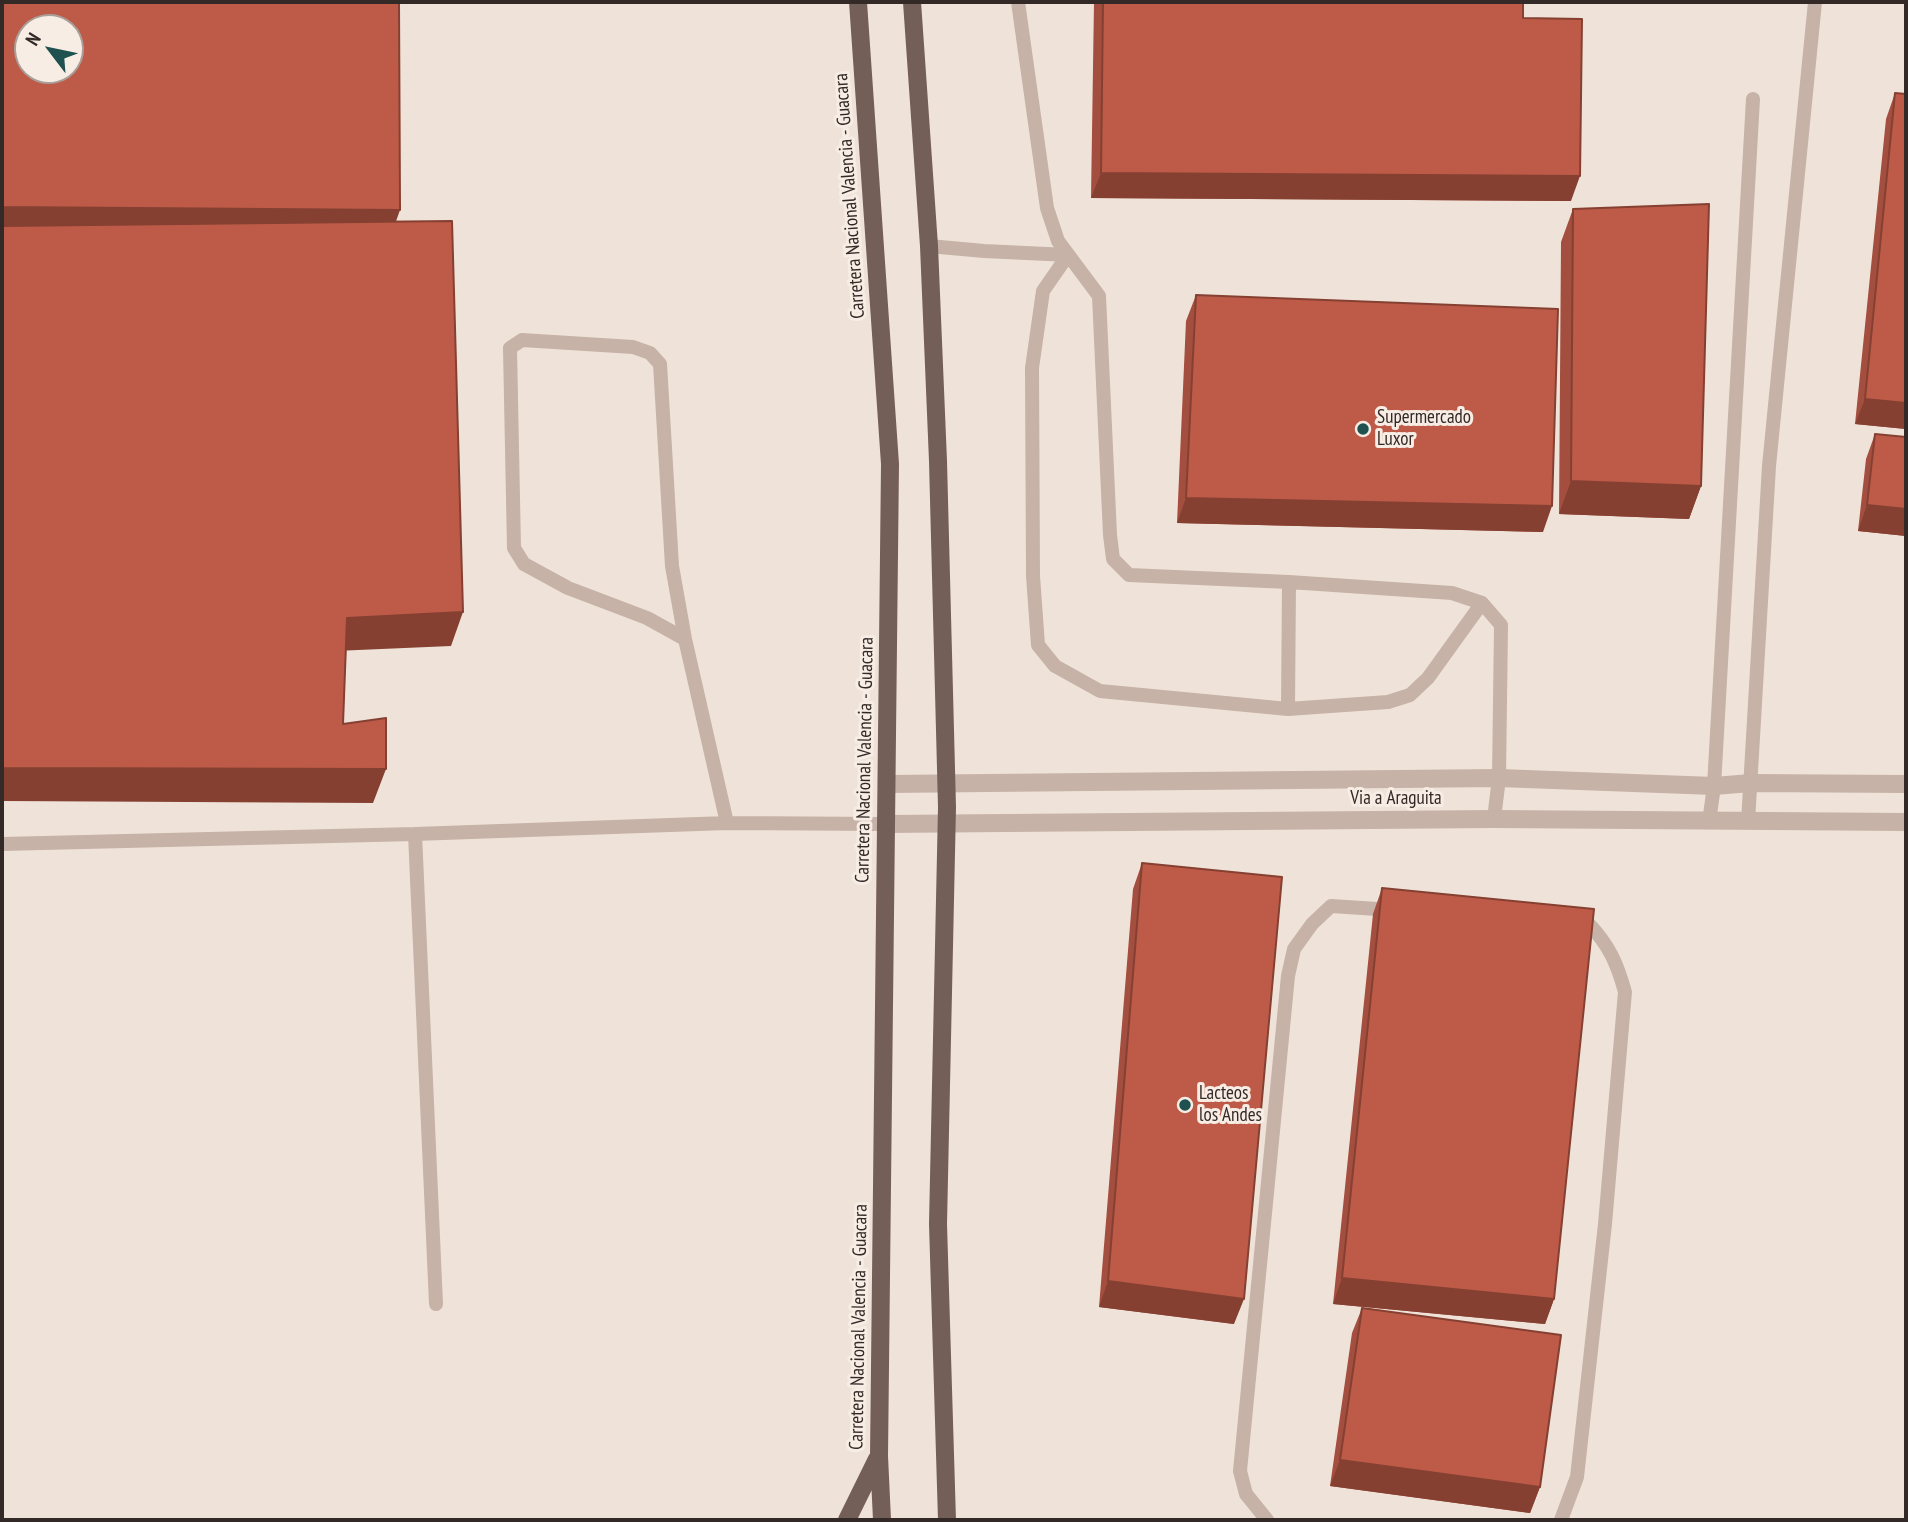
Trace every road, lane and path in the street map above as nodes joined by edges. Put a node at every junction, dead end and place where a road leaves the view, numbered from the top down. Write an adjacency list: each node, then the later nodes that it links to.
1 (858, 2): 14 (main road, Carretera Nacional Valencia - Guacara)
2 (912, 2): 6 (main road)
3 (1018, 2): 7 (lane)
4 (1815, 2): 13 (lane)
5 (1753, 100): 17 (lane)
6 (929, 246): 7 (lane); 15 (main road)
7 (1069, 255): 8 (lane); 11 (lane)
8 (1289, 582): 9 (lane); 11 (lane)
9 (1482, 603): 11 (lane); 12 (lane)
10 (685, 639): 10 (lane); 22 (lane)
11 (1288, 709)
12 (1499, 778): 15 (street, Via a Araguita); 17 (street, Via a Araguita); 18 (lane)
13 (1751, 783): 16 (street, Via a Araguita); 17 (street, Via a Araguita); 20 (lane)
14 (887, 784): 15 (street, Via a Araguita); 24 (main road, Carretera Nacional Valencia - Guacara)
15 (946, 784): 23 (main road)
16 (1906, 784)
17 (1714, 786): 19 (lane)
18 (1494, 819): 19 (street, Via a Araguita); 23 (street, Via a Araguita)
19 (1709, 822): 20 (street, Via a Araguita)
20 (1748, 822): 21 (street, Via a Araguita)
21 (1906, 822)
22 (727, 823): 24 (lane); 25 (lane)
23 (947, 823): 24 (street, Via a Araguita); 33 (main road)
24 (885, 824): 30 (main road, Carretera Nacional Valencia - Guacara)
25 (415, 835): 26 (lane); 29 (lane)
26 (2, 844)
27 (1412, 912): 34 (lane)
28 (1561, 921): 35 (lane)
29 (436, 1304)
30 (879, 1456): 31 (main road); 32 (main road, Carretera Nacional Valencia - Guacara)
31 (847, 1520)
32 (881, 1520)
33 (947, 1520)
34 (1267, 1520)
35 (1562, 1520)

